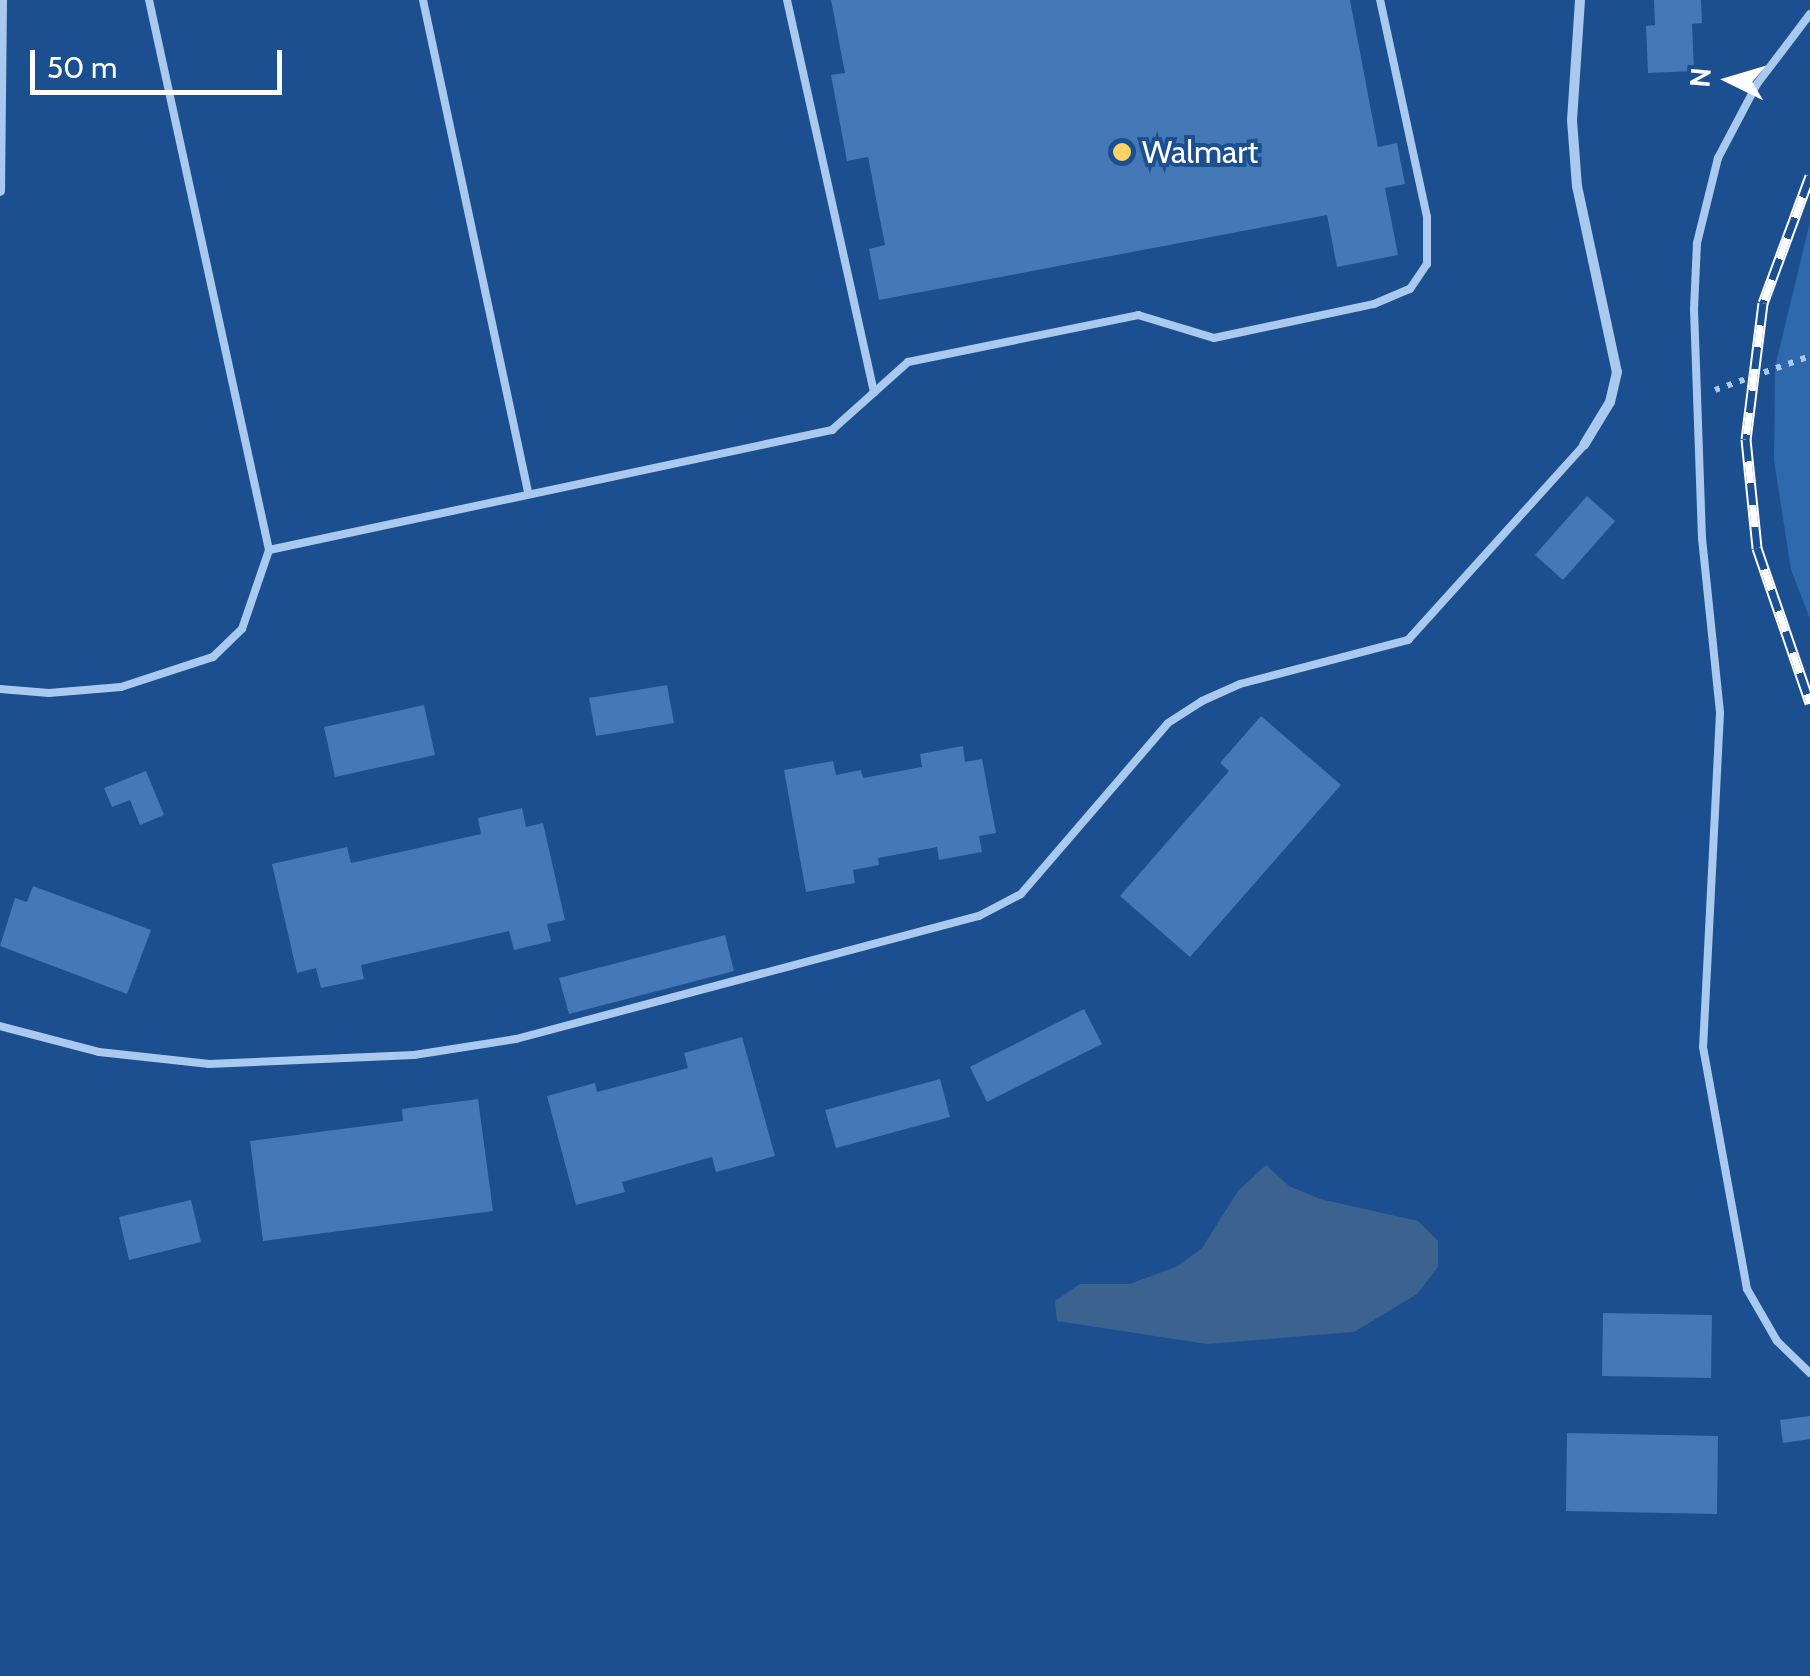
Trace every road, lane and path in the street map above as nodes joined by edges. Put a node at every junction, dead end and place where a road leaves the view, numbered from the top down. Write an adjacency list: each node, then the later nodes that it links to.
1 (2, 0): 8 (street)
2 (149, 0): 14 (lane)
3 (423, 0): 13 (lane)
4 (787, 0): 10 (lane)
5 (1380, 0): 10 (lane)
6 (1580, 0): 12 (street)
7 (1810, 14): 11 (lane)
8 (0, 191)
9 (1810, 356): 11 (path)
10 (874, 392): 13 (lane)
11 (1699, 395): 17 (lane)
12 (1584, 446): 16 (lane)
13 (528, 492): 14 (lane)
14 (269, 550): 15 (lane)
15 (0, 688)
16 (0, 1026)
17 (1810, 1373)

